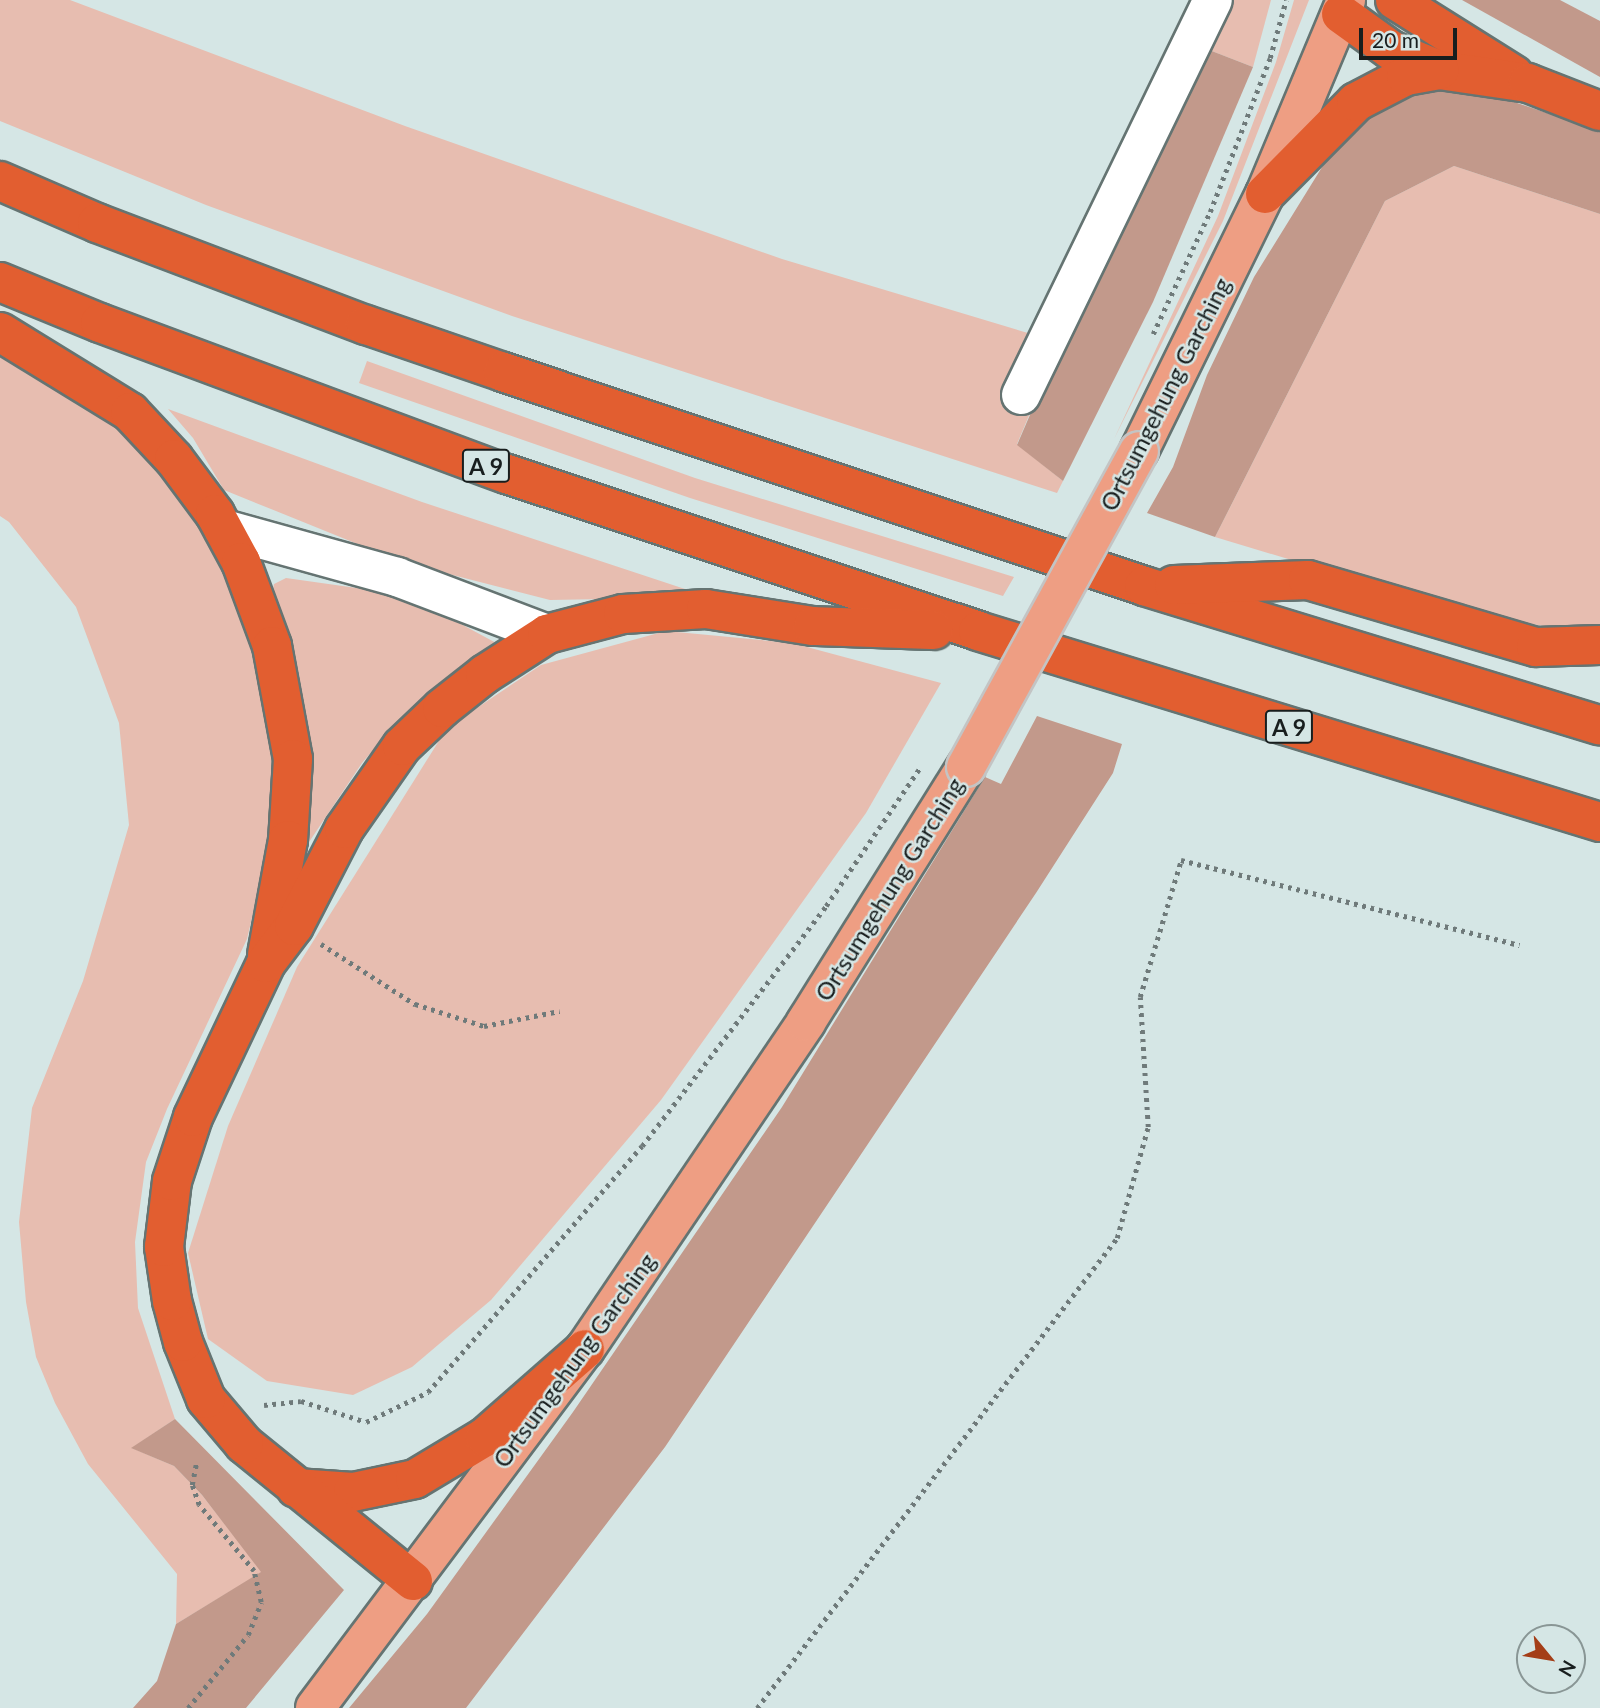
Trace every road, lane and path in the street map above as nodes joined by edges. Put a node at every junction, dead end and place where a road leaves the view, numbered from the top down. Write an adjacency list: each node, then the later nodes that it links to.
1 (1213, 0): 13 (lane)
2 (1286, 0): 12 (path)
3 (1395, 0): 6 (highway)
4 (1344, 7): 5 (highway); 9 (main road, Ortsumgehung Garching)
5 (1438, 70): 6 (highway); 9 (highway)
6 (1528, 83): 7 (highway)
7 (1600, 111)
8 (0, 181): 15 (highway)
9 (1265, 194): 26 (main road, Ortsumgehung Garching, bridge)
10 (0, 282): 16 (highway, A 9)
11 (0, 332): 14 (highway)
12 (1152, 336)
13 (1021, 395)
14 (224, 529): 17 (lane); 24 (highway)
15 (1144, 586): 18 (highway); 19 (highway)
16 (978, 632): 17 (highway); 21 (highway, A 9)
17 (547, 634): 22 (highway)
18 (1600, 645)
19 (1600, 725)
20 (924, 762): 27 (path)
21 (1600, 822)
22 (294, 926): 24 (highway); 25 (path)
23 (1520, 945): 33 (path)
24 (265, 963): 29 (highway)
25 (561, 1011)
26 (585, 1349): 29 (highway); 30 (main road, Ortsumgehung Garching)
27 (264, 1405)
28 (196, 1464): 31 (path)
29 (296, 1488): 30 (highway)
30 (413, 1581): 32 (main road, Ortsumgehung Garching)
31 (188, 1708)
32 (315, 1708)
33 (757, 1708)

